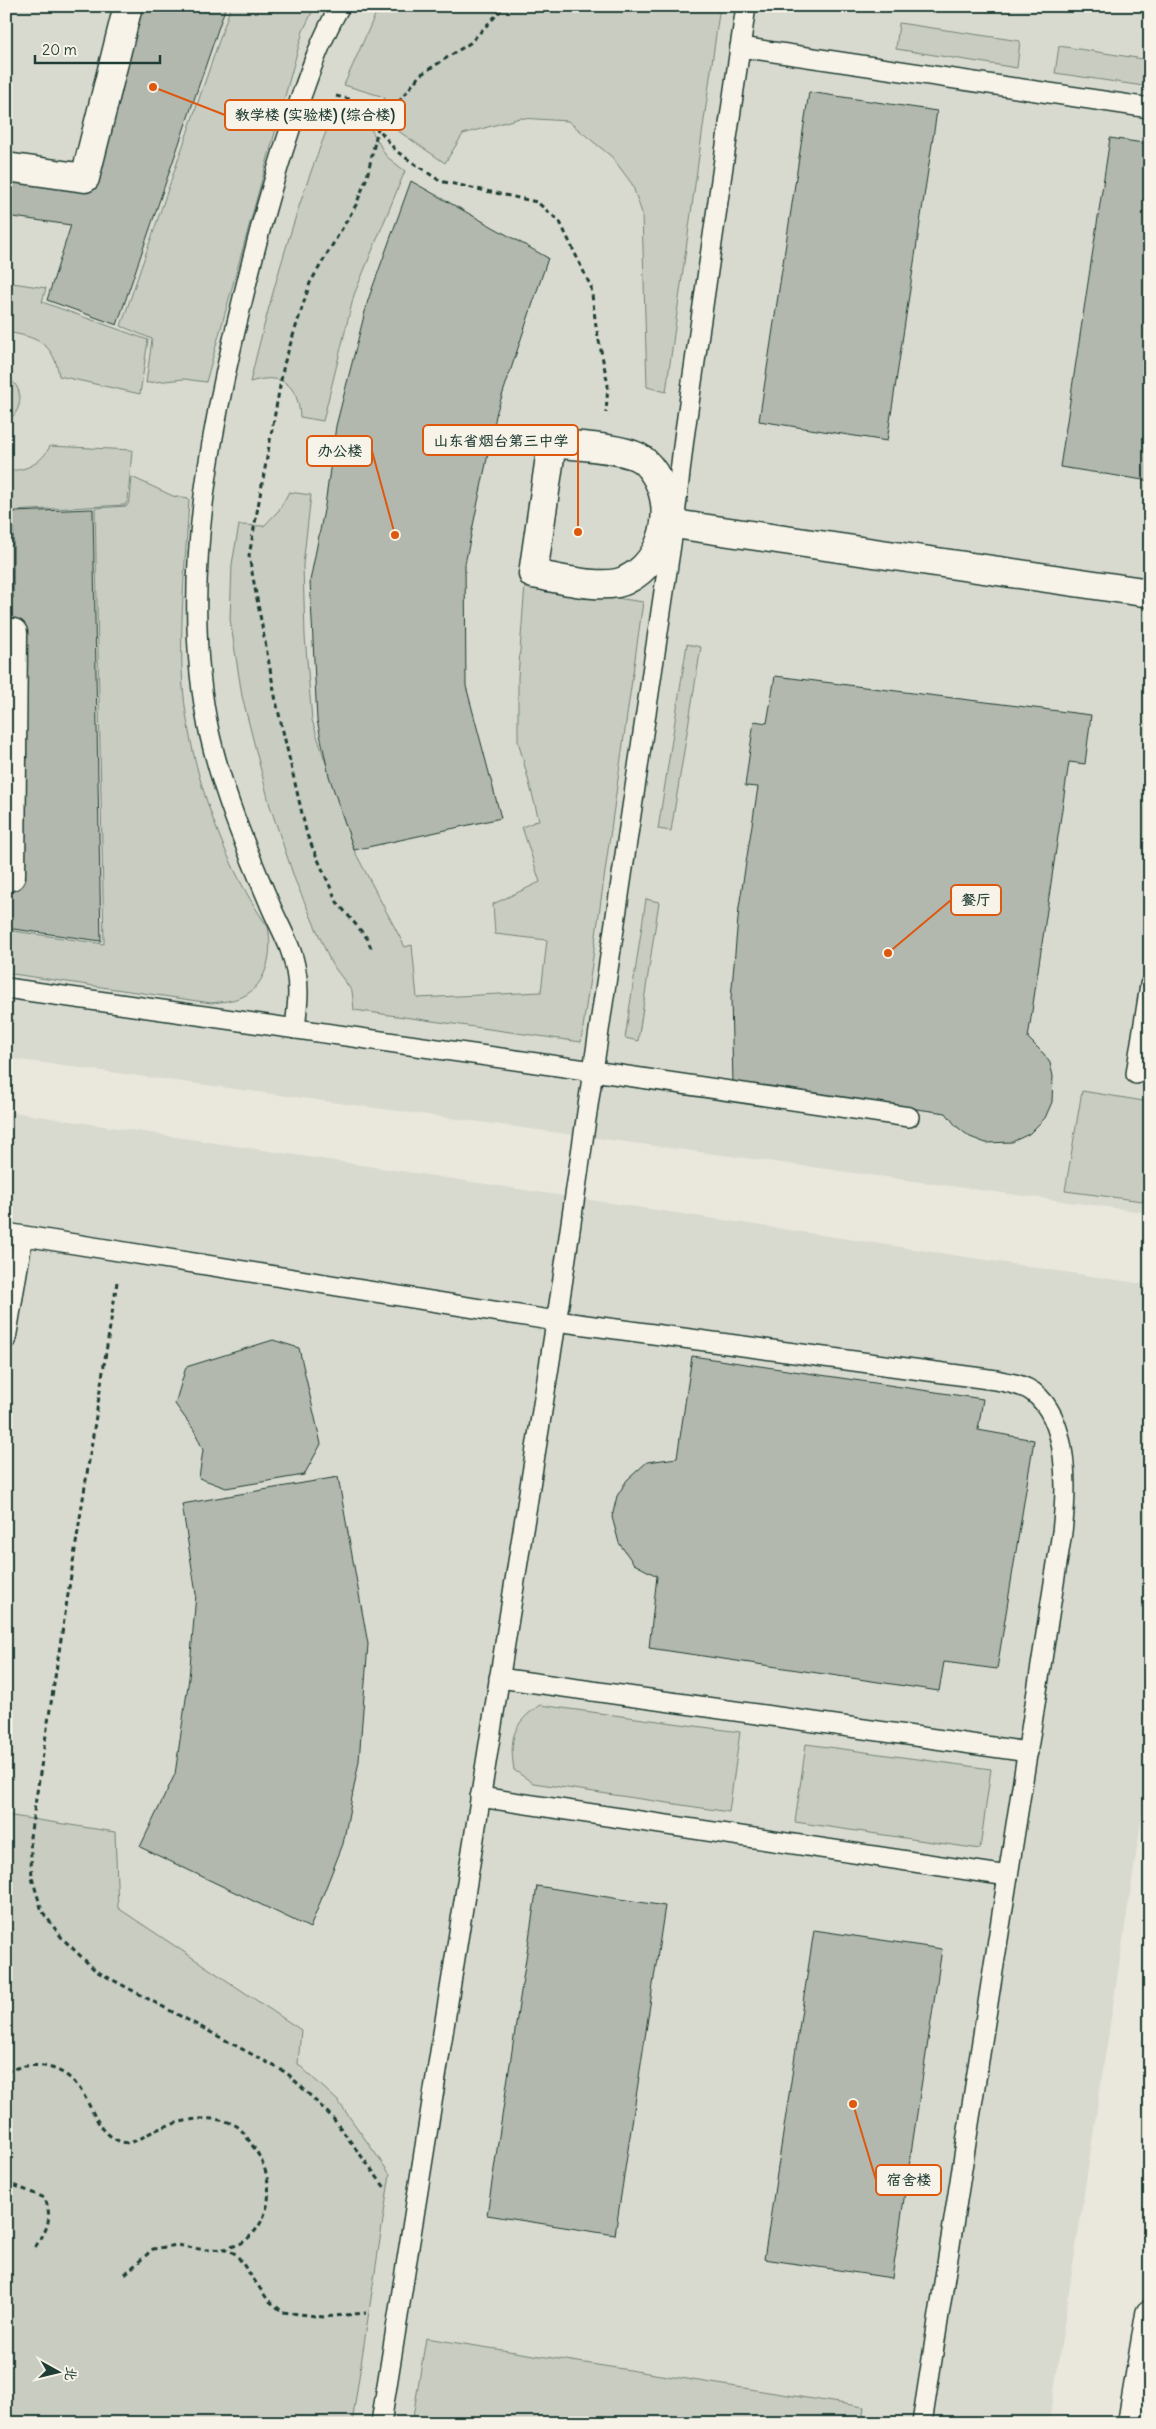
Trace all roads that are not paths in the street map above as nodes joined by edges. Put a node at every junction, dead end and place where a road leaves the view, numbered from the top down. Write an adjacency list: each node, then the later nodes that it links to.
1 (128, 6): 6 (street)
2 (340, 6): 13 (lane)
3 (746, 6): 4 (lane)
4 (740, 47): 5 (lane); 7 (lane)
5 (1150, 108)
6 (6, 167)
7 (669, 527): 7 (street); 8 (street); 14 (lane)
8 (1150, 593)
9 (6, 632): 10 (street)
10 (6, 875)
11 (1150, 985): 15 (lane)
12 (6, 988): 13 (lane)
13 (295, 1029): 14 (lane)
14 (594, 1071): 16 (lane); 18 (lane)
15 (1136, 1074)
16 (909, 1117)
17 (15, 1235): 18 (lane); 19 (lane)
18 (556, 1321): 20 (lane); 21 (lane)
19 (6, 1339)
20 (499, 1678): 21 (lane); 22 (lane)
21 (1028, 1752): 23 (lane)
22 (480, 1797): 23 (lane); 25 (lane)
23 (1008, 1876): 26 (lane)
24 (1150, 2314): 27 (street)
25 (381, 2423)
26 (922, 2423)
27 (1132, 2423)

